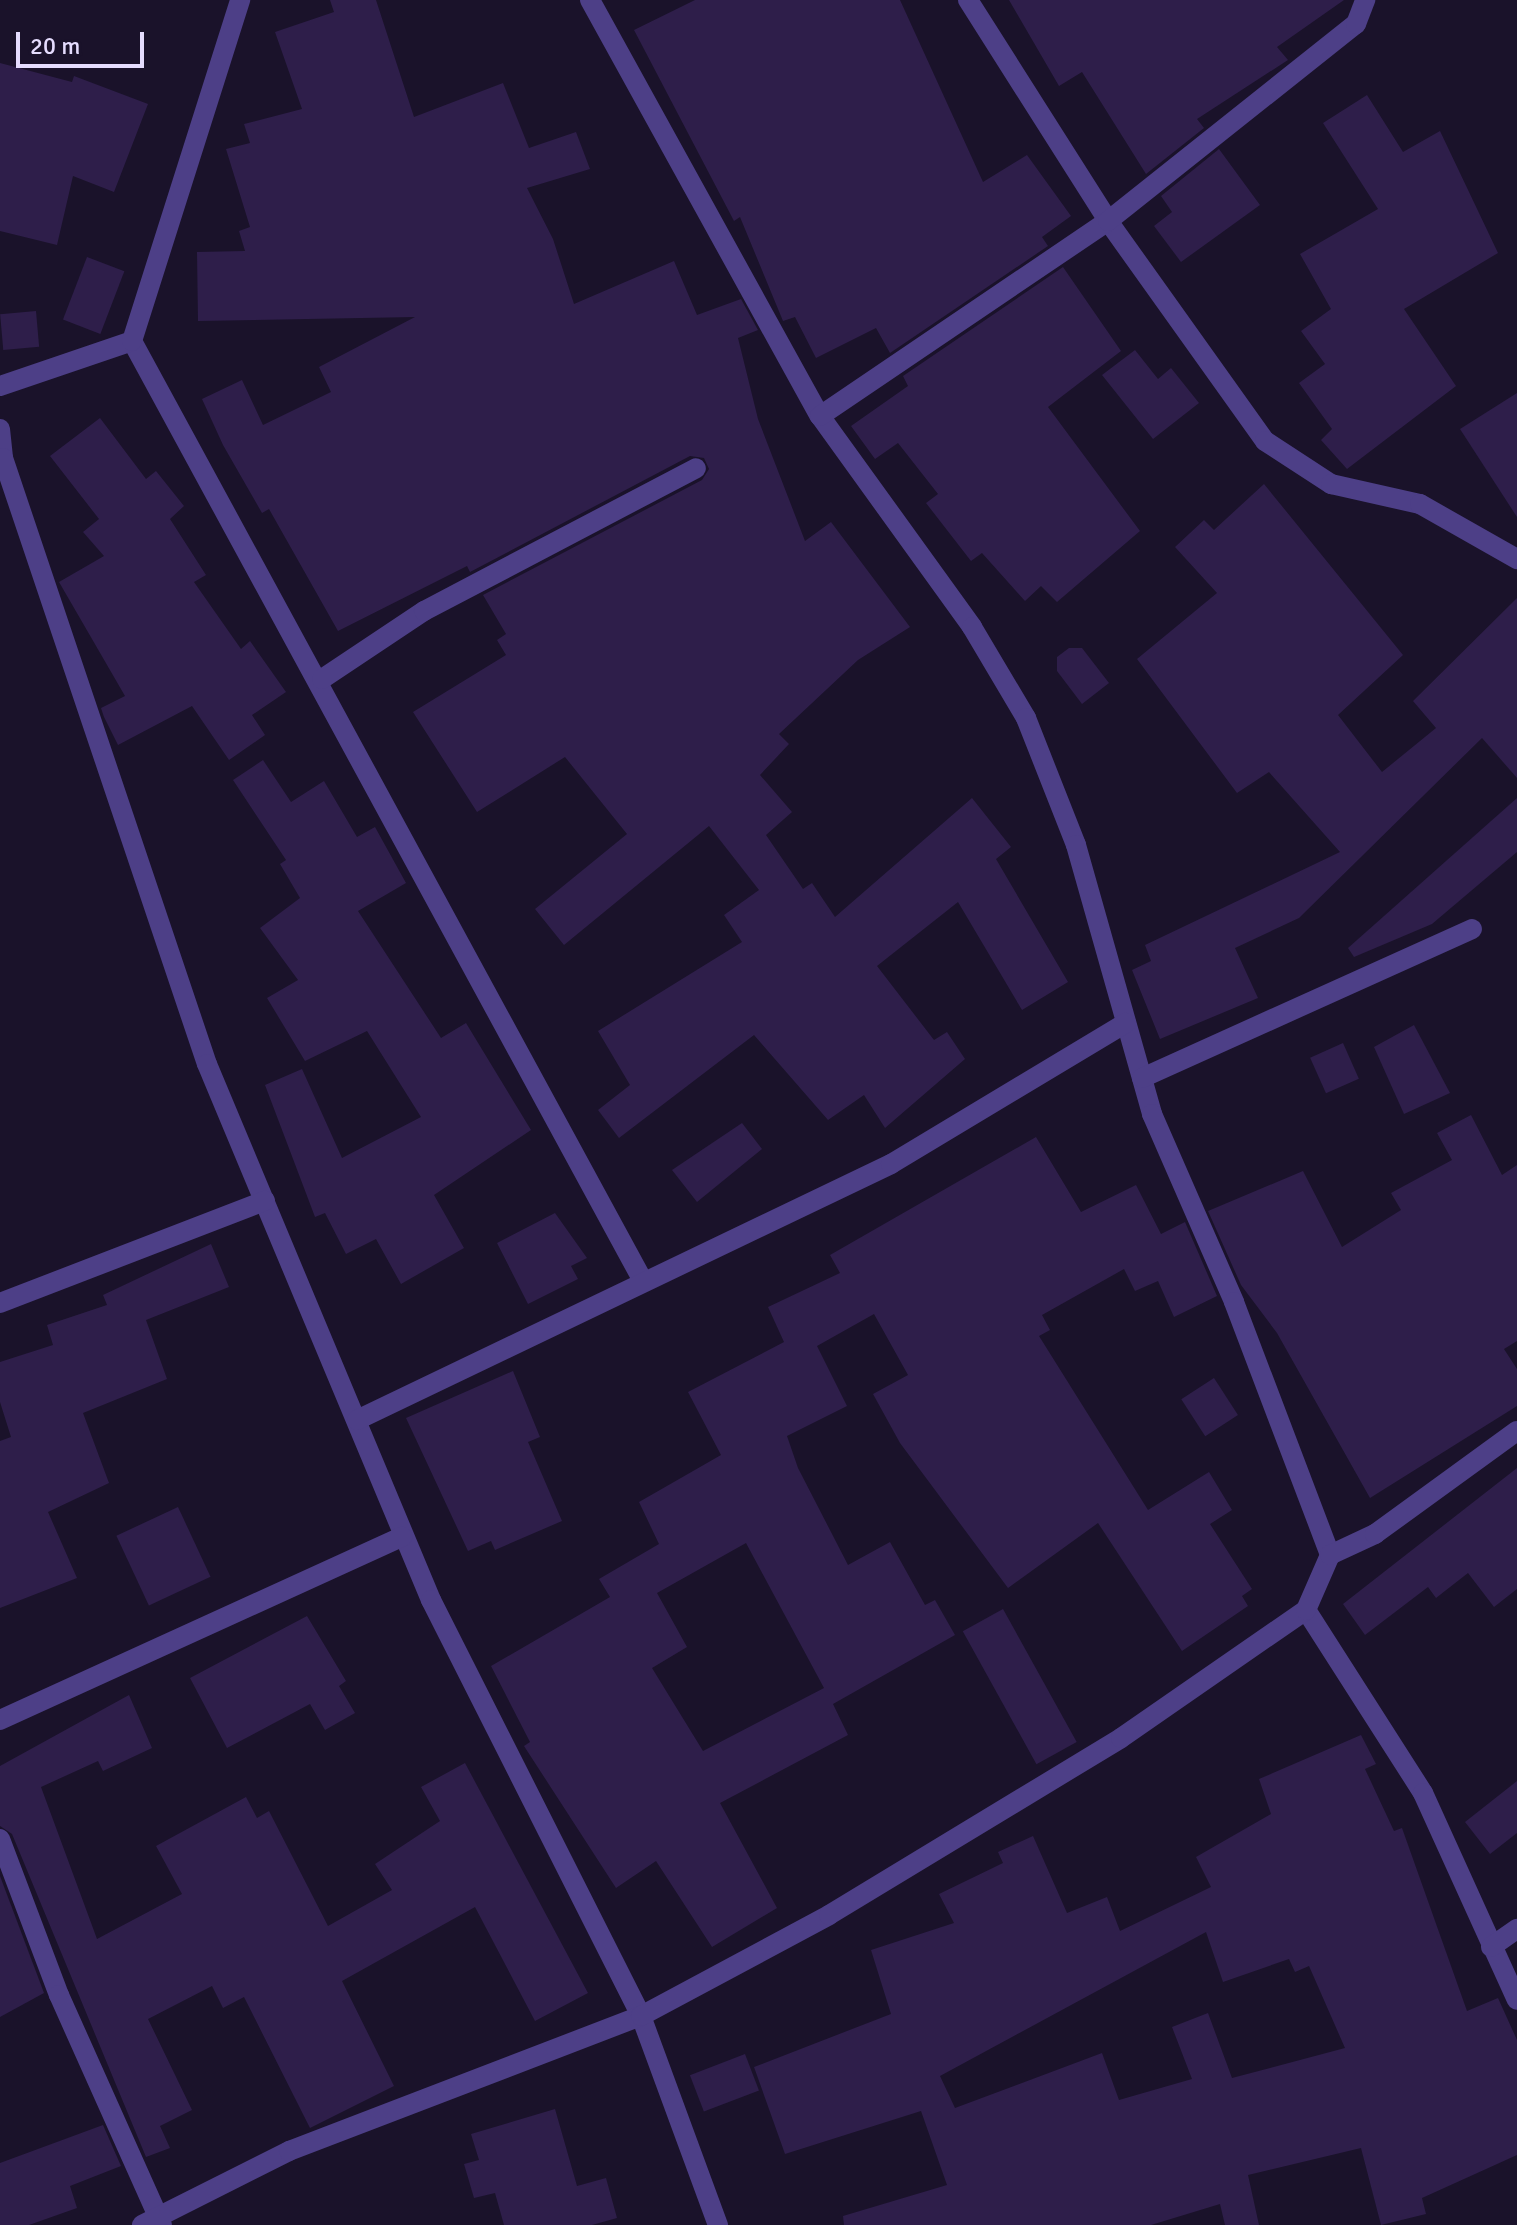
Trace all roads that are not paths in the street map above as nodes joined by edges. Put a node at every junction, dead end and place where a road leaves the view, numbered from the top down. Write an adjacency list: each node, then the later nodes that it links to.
1 (240, 0): 6 (street)
2 (590, 0): 8 (street)
3 (968, 0): 5 (street)
4 (1365, 0): 5 (street)
5 (1108, 221): 8 (street); 11 (street)
6 (132, 341): 7 (street); 12 (street)
7 (0, 386)
8 (820, 416): 14 (street)
9 (0, 429): 16 (street)
10 (696, 468): 12 (street)
11 (1517, 559)
12 (322, 679): 17 (street)
13 (1472, 929): 15 (street)
14 (1126, 1023): 15 (street); 17 (street)
15 (1142, 1078): 22 (street)
16 (265, 1201): 18 (street); 19 (street)
17 (643, 1281): 19 (street)
18 (0, 1303)
19 (357, 1420): 21 (street)
20 (1517, 1431): 22 (street)
21 (402, 1537): 24 (street); 29 (street)
22 (1330, 1555): 23 (street)
23 (1306, 1610): 27 (street); 29 (street)
24 (0, 1720)
25 (0, 1839): 30 (street)
26 (1517, 1929): 27 (street)
27 (1491, 1947): 28 (street)
28 (1517, 2000)
29 (641, 2016): 30 (street); 31 (street)
30 (155, 2224)
31 (718, 2225)

